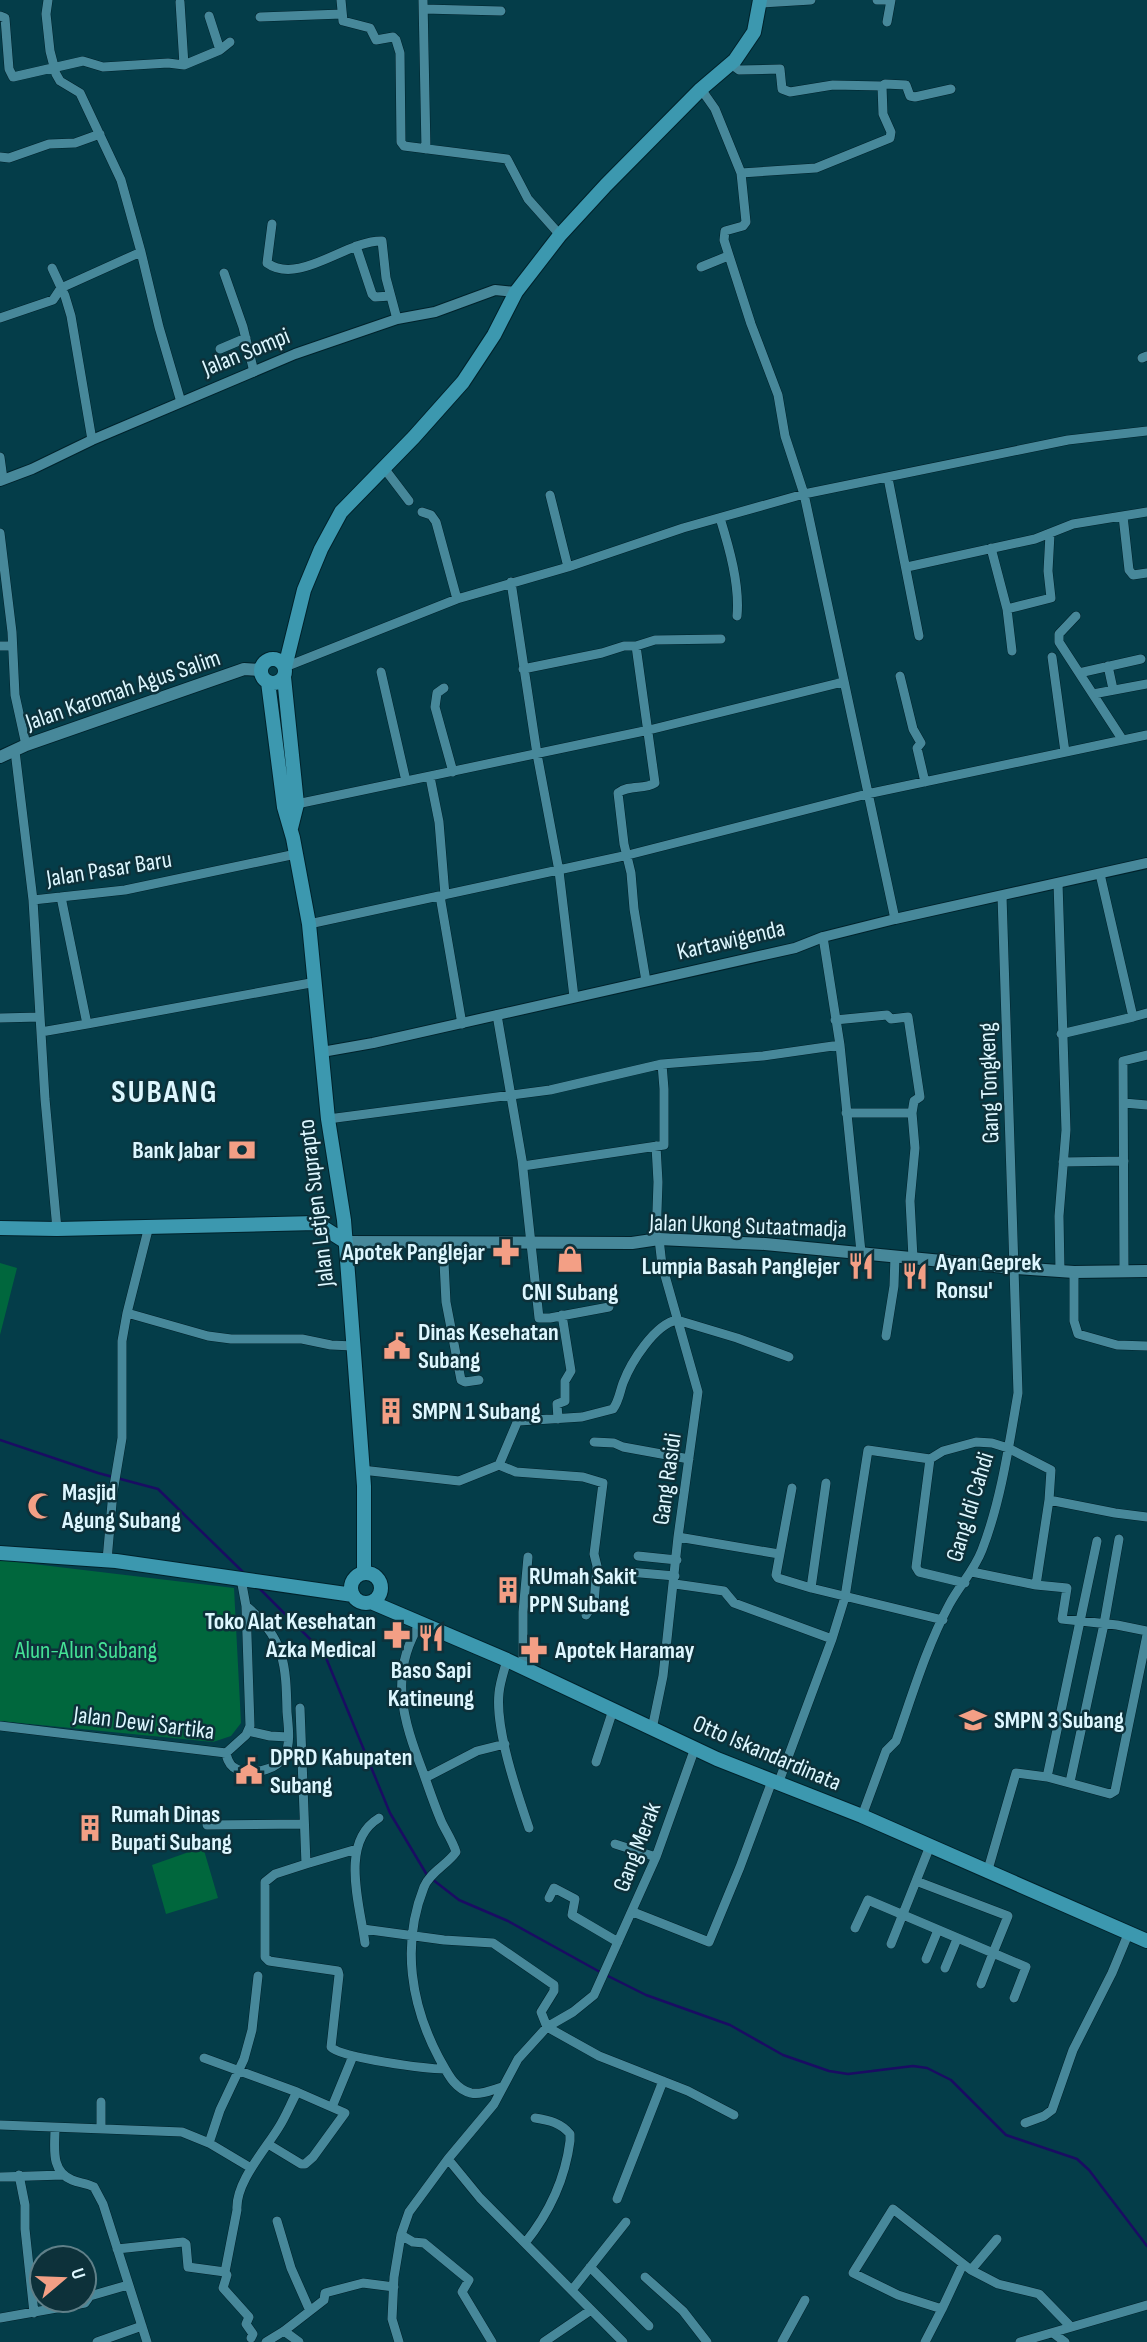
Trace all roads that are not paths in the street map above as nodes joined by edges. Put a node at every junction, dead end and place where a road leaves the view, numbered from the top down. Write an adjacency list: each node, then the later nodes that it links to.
1 (48, 0): 20 (street)
2 (341, 0): 11 (street)
3 (811, 0): 6 (street)
4 (877, 0): 5 (street)
5 (890, 0): 15 (street)
6 (760, 1): 18 (main road, Jalan Letjen Suprapto)
7 (180, 2): 19 (street)
8 (424, 4): 9 (street); 25 (street)
9 (469, 5): 10 (street)
10 (501, 11)
11 (342, 14): 14 (street); 25 (street)
12 (0, 16): 20 (street)
13 (209, 16): 17 (street)
14 (260, 17)
15 (887, 22)
16 (230, 42): 17 (street)
17 (220, 50): 19 (street)
18 (731, 64): 21 (street); 22 (main road, Jalan Letjen Suprapto)
19 (184, 65): 20 (street)
20 (54, 67): 24 (street)
21 (882, 86): 23 (street); 27 (street)
22 (701, 89): 27 (street); 29 (main road, Jalan Letjen Suprapto)
23 (951, 89)
24 (100, 134): 26 (street); 31 (street)
25 (426, 149): 29 (street)
26 (0, 157)
27 (741, 173): 32 (street)
28 (272, 224): 30 (street)
29 (560, 235): 37 (main road, Jalan Letjen Suprapto)
30 (356, 246): 38 (street); 38 (street)
31 (141, 252): 36 (street); 44 (street)
32 (728, 256): 33 (street); 51 (street)
33 (701, 267)
34 (52, 268): 36 (street)
35 (224, 273): 41 (street)
36 (61, 288): 39 (street); 46 (street)
37 (512, 291): 40 (street, Jalan Sompi); 48 (main road, Jalan Letjen Suprapto)
38 (391, 296): 40 (street)
39 (0, 318)
40 (397, 319): 43 (street, Jalan Sompi)
41 (246, 338): 42 (street); 43 (street)
42 (220, 349)
43 (254, 372): 44 (street, Jalan Sompi)
44 (181, 402): 46 (street, Jalan Sompi)
45 (1147, 431): 49 (street)
46 (92, 440): 50 (street, Jalan Sompi)
47 (0, 457): 50 (street)
48 (384, 468): 53 (street); 69 (main road, Jalan Letjen Suprapto)
49 (888, 478): 51 (street); 62 (street)
50 (1, 480)
51 (804, 494): 57 (street); 85 (street)
52 (550, 495): 61 (street)
53 (409, 501)
54 (422, 512): 65 (street)
55 (1147, 512): 56 (street)
56 (1123, 516): 59 (street); 63 (street)
57 (720, 518): 61 (street); 67 (street)
58 (0, 533): 73 (street, Jalan Pasar Baru)
59 (1050, 534): 60 (street); 66 (street)
60 (991, 548): 62 (street); 66 (street)
61 (568, 567): 64 (street)
62 (907, 567): 70 (street)
63 (1147, 573)
64 (511, 582): 65 (street); 79 (street)
65 (457, 599): 81 (street)
66 (1007, 609): 75 (street)
67 (737, 616)
68 (1076, 616): 83 (street)
69 (294, 625): 80 (main road); 81 (main road, Jalan Letjen Suprapto)
70 (919, 636)
71 (721, 639): 74 (street)
72 (0, 646): 73 (street)
73 (12, 646): 93 (street, Jalan Pasar Baru)
74 (636, 646): 79 (street); 90 (street)
75 (1012, 651)
76 (1052, 657): 94 (street)
77 (1140, 659): 78 (street)
78 (1108, 666): 83 (street); 88 (street)
79 (523, 669): 95 (street)
80 (266, 670): 81 (main road); 81 (main road); 93 (main road, Jalan Karomah Agus Salim); 102 (main road, Jalan Letjen Suprapto)
81 (284, 672): 102 (main road, Jalan Letjen Suprapto)
82 (381, 672): 99 (street)
83 (1079, 673): 89 (street)
84 (900, 676): 100 (street)
85 (843, 682): 90 (street); 101 (street)
86 (1147, 684): 88 (street)
87 (444, 688): 97 (street)
88 (1113, 689): 89 (street)
89 (1093, 694): 92 (street)
90 (649, 730): 95 (street); 104 (street)
91 (1147, 735): 92 (street)
92 (1122, 739): 94 (street)
93 (21, 748): 96 (main road, Jalan Karomah Agus Salim); 112 (street, Jalan Pasar Baru)
94 (1065, 752): 100 (street)
95 (537, 754): 97 (street); 106 (street)
96 (0, 757)
97 (453, 772): 98 (street)
98 (430, 776): 99 (street); 109 (street)
99 (406, 781): 102 (street)
100 (925, 782): 101 (street)
101 (867, 794): 104 (street); 113 (street)
102 (290, 806): 103 (main road, Jalan Letjen Suprapto)
103 (296, 854): 110 (street, Jalan Pasar Baru); 114 (main road, Jalan Letjen Suprapto)
104 (628, 855): 106 (street); 116 (street)
105 (1147, 863): 107 (street, Kartawigenda)
106 (559, 871): 109 (street); 118 (street)
107 (1100, 874): 108 (street, Kartawigenda); 122 (street)
108 (1058, 883): 111 (street, Kartawigenda); 128 (street)
109 (443, 896): 114 (street); 126 (street)
110 (61, 897): 112 (street, Jalan Pasar Baru); 125 (street)
111 (1002, 897): 113 (street, Kartawigenda); 155 (street, Gang Tongkeng)
112 (33, 900): 121 (street)
113 (895, 919): 115 (street, Kartawigenda)
114 (309, 924): 117 (main road, Jalan Letjen Suprapto)
115 (823, 937): 116 (street, Kartawigenda); 124 (street)
116 (646, 981): 118 (street, Kartawigenda)
117 (316, 982): 125 (street); 130 (main road, Jalan Letjen Suprapto)
118 (574, 997): 120 (street, Kartawigenda)
119 (1147, 1013): 122 (street)
120 (497, 1015): 126 (street, Kartawigenda); 133 (street)
121 (40, 1017): 123 (street); 127 (street)
122 (1133, 1017): 128 (street)
123 (0, 1018)
124 (835, 1020): 129 (street); 137 (street)
125 (87, 1024): 127 (street)
126 (462, 1024): 130 (street, Kartawigenda)
127 (41, 1032): 147 (street)
128 (1061, 1034): 141 (street)
129 (840, 1045): 132 (street); 136 (street)
130 (322, 1052): 138 (main road, Jalan Letjen Suprapto)
131 (1147, 1055): 134 (street)
132 (662, 1064): 133 (street); 139 (street, Gang Rasidi)
133 (511, 1095): 138 (street); 142 (street)
134 (1124, 1103): 135 (street); 140 (street)
135 (1147, 1105)
136 (846, 1113): 137 (street); 152 (street)
137 (912, 1113): 154 (street)
138 (328, 1119): 143 (main road, Jalan Letjen Suprapto)
139 (656, 1146): 142 (street); 148 (street, Gang Rasidi)
140 (1124, 1161): 141 (street); 156 (street)
141 (1063, 1162): 157 (street)
142 (523, 1166): 151 (street)
143 (342, 1203): 144 (main road); 149 (main road, Jalan Letjen Suprapto)
144 (316, 1223): 145 (main road); 149 (main road)
145 (149, 1226): 147 (main road); 161 (street)
146 (0, 1228): 147 (main road)
147 (57, 1229)
148 (657, 1239): 151 (main road, Jalan Ukong Sutaatmadja); 152 (main road, Jalan Ukong Sutaatmadja); 163 (street, Gang Rasidi)
149 (346, 1242): 150 (main road, Jalan Ukong Sutaatmadja); 165 (main road, Jalan Letjen Suprapto)
150 (443, 1242): 151 (main road, Jalan Ukong Sutaatmadja); 168 (street)
151 (530, 1242): 162 (street)
152 (860, 1252): 153 (main road, Jalan Ukong Sutaatmadja)
153 (895, 1256): 154 (main road, Jalan Ukong Sutaatmadja); 164 (street)
154 (913, 1258): 155 (main road, Jalan Ukong Sutaatmadja)
155 (1015, 1268): 157 (main road, Jalan Ukong Sutaatmadja); 171 (street, Gang Idi Cahdi)
156 (1124, 1270): 158 (main road, Jalan Ukong Sutaatmadja); 159 (main road, Jalan Ukong Sutaatmadja)
157 (1060, 1271): 159 (main road, Jalan Ukong Sutaatmadja)
158 (1147, 1271)
159 (1074, 1272): 166 (street)
160 (609, 1307): 162 (street)
161 (127, 1313): 165 (street); 187 (street)
162 (562, 1315): 169 (street)
163 (677, 1320): 167 (street); 169 (street); 172 (street, Gang Rasidi)
164 (886, 1336)
165 (353, 1346): 175 (main road, Jalan Letjen Suprapto)
166 (1147, 1346)
167 (789, 1357)
168 (479, 1380)
169 (558, 1419): 174 (street)
170 (594, 1442): 172 (street)
171 (1008, 1448): 173 (street); 178 (street); 190 (street, Gang Idi Cahdi)
172 (689, 1459): 180 (street, Gang Rasidi)
173 (930, 1459): 194 (street); 198 (street)
174 (499, 1465): 175 (street); 201 (street)
175 (362, 1470): 191 (main road, Jalan Letjen Suprapto)
176 (826, 1483): 196 (street)
177 (792, 1488): 184 (street)
178 (1049, 1500): 179 (street); 195 (street)
179 (1147, 1517)
180 (678, 1537): 184 (street); 188 (street, Gang Rasidi)
181 (1119, 1539): 205 (street)
182 (1097, 1541): 204 (street)
183 (0, 1553): 187 (main road)
184 (779, 1554): 196 (street)
185 (638, 1556): 188 (street)
186 (528, 1557): 209 (street)
187 (107, 1560): 192 (main road)
188 (677, 1560): 193 (street, Gang Rasidi)
189 (629, 1572): 193 (street)
190 (972, 1572): 194 (street, Gang Idi Cahdi); 195 (street)
191 (364, 1573): 197 (main road); 199 (main road)
192 (241, 1579): 197 (main road); 200 (street, Jalan Dewi Sartika)
193 (675, 1580): 207 (street); 213 (street, Gang Rasidi)
194 (965, 1583): 202 (street, Gang Idi Cahdi)
195 (1035, 1585): 204 (street)
196 (811, 1588): 198 (street)
197 (352, 1595): 199 (main road)
198 (845, 1597): 202 (street); 207 (street)
199 (372, 1602): 203 (main road, Otto Iskandardinata)
200 (246, 1606): 214 (street, Jalan Dewi Sartika); 215 (street)
201 (586, 1615)
202 (943, 1620): 224 (street, Gang Idi Cahdi)
203 (421, 1622): 208 (main road, Otto Iskandardinata); 221 (street)
204 (1082, 1622): 205 (street); 220 (street)
205 (1104, 1624): 206 (street); 222 (street)
206 (1147, 1633): 222 (street)
207 (832, 1639): 223 (street)
208 (506, 1660): 209 (main road, Otto Iskandardinata); 216 (street)
209 (523, 1668): 211 (main road, Otto Iskandardinata)
210 (300, 1708): 226 (street)
211 (613, 1710): 213 (main road, Otto Iskandardinata); 219 (street)
212 (0, 1726): 218 (street, Jalan Dewi Sartika)
213 (652, 1729): 217 (main road, Otto Iskandardinata)
214 (248, 1731): 215 (street); 218 (street, Jalan Dewi Sartika)
215 (288, 1737): 218 (street)
216 (505, 1744): 221 (street); 228 (street)
217 (695, 1748): 223 (main road, Otto Iskandardinata); 232 (street, Gang Merak)
218 (226, 1753)
219 (596, 1762)
220 (1047, 1777): 222 (street); 234 (street)
221 (425, 1778): 243 (street)
222 (1070, 1782)
223 (775, 1783): 224 (main road, Otto Iskandardinata); 237 (street)
224 (862, 1816): 230 (main road, Otto Iskandardinata)
225 (379, 1818): 231 (street)
226 (304, 1824): 227 (street); 233 (street)
227 (207, 1825)
228 (528, 1828)
229 (615, 1844): 232 (street)
230 (930, 1846): 234 (main road, Otto Iskandardinata); 235 (street)
231 (358, 1849): 233 (street); 240 (street)
232 (656, 1857): 237 (street, Gang Merak)
233 (306, 1864): 256 (street)
234 (987, 1873): 242 (main road, Otto Iskandardinata)
235 (916, 1881): 238 (street); 249 (street)
236 (549, 1898): 246 (street)
237 (633, 1912): 246 (street, Gang Merak)
238 (902, 1915): 239 (street); 241 (street); 248 (street)
239 (855, 1928)
240 (363, 1929): 243 (street); 247 (street)
241 (938, 1930): 244 (street); 250 (street)
242 (1129, 1932): 245 (main road, Otto Iskandardinata); 267 (street)
243 (413, 1935): 255 (street); 258 (street)
244 (957, 1938): 249 (street); 251 (street)
245 (1147, 1941)
246 (618, 1942): 255 (street, Gang Merak)
247 (365, 1943)
248 (891, 1944)
249 (993, 1953): 253 (street); 254 (street)
250 (926, 1959)
251 (945, 1968)
252 (258, 1976): 259 (street)
253 (981, 1984)
254 (1014, 1998)
255 (547, 2027): 260 (street); 261 (street)
256 (354, 2056): 258 (street); 264 (street)
257 (204, 2058): 259 (street)
258 (441, 2069): 261 (street)
259 (239, 2070): 262 (street); 271 (street)
260 (663, 2081): 265 (street); 278 (street)
261 (501, 2090): 273 (street)
262 (297, 2092): 264 (street); 272 (street)
263 (101, 2102): 270 (street)
264 (332, 2107): 272 (street)
265 (734, 2115)
266 (535, 2118): 283 (street)
267 (1026, 2123)
268 (0, 2125): 269 (street)
269 (55, 2128): 270 (street); 276 (street)
270 (101, 2129): 271 (street)
271 (209, 2143): 274 (street)
272 (268, 2144): 274 (street)
273 (448, 2159): 281 (street); 283 (street)
274 (251, 2168): 288 (street)
275 (19, 2175): 276 (street); 277 (street); 285 (street)
276 (63, 2175): 284 (street)
277 (0, 2177)
278 (617, 2199)
279 (277, 2221): 298 (street)
280 (626, 2222): 286 (street)
281 (401, 2235): 291 (street); 312 (street)
282 (997, 2239): 287 (street)
283 (526, 2243): 292 (street)
284 (117, 2249): 288 (street); 290 (street)
285 (28, 2257)
286 (590, 2267): 292 (street); 302 (street)
287 (967, 2267): 296 (street); 296 (street); 303 (street)
288 (225, 2272): 306 (street)
289 (645, 2277): 315 (street)
290 (128, 2285): 293 (street); 301 (street)
291 (394, 2287): 298 (street); 311 (street)
292 (572, 2290): 297 (street)
293 (98, 2294)
294 (805, 2300): 316 (street)
295 (1147, 2305): 303 (street)
296 (942, 2309): 317 (street)
297 (591, 2310): 313 (street); 314 (street)
298 (310, 2311): 304 (street)
299 (34, 2314): 300 (street)
300 (0, 2318)
301 (142, 2326): 307 (street); 308 (street)
302 (649, 2326)
303 (1071, 2327): 305 (street)
304 (284, 2331): 309 (street); 310 (street)
305 (1053, 2333): 318 (street); 319 (street)
306 (250, 2341)
307 (97, 2342)
308 (147, 2342)
309 (266, 2342)
310 (299, 2342)
311 (399, 2342)
312 (492, 2342)
313 (544, 2342)
314 (623, 2342)
315 (708, 2342)
316 (782, 2342)
317 (925, 2342)
318 (1020, 2342)
319 (1065, 2342)

